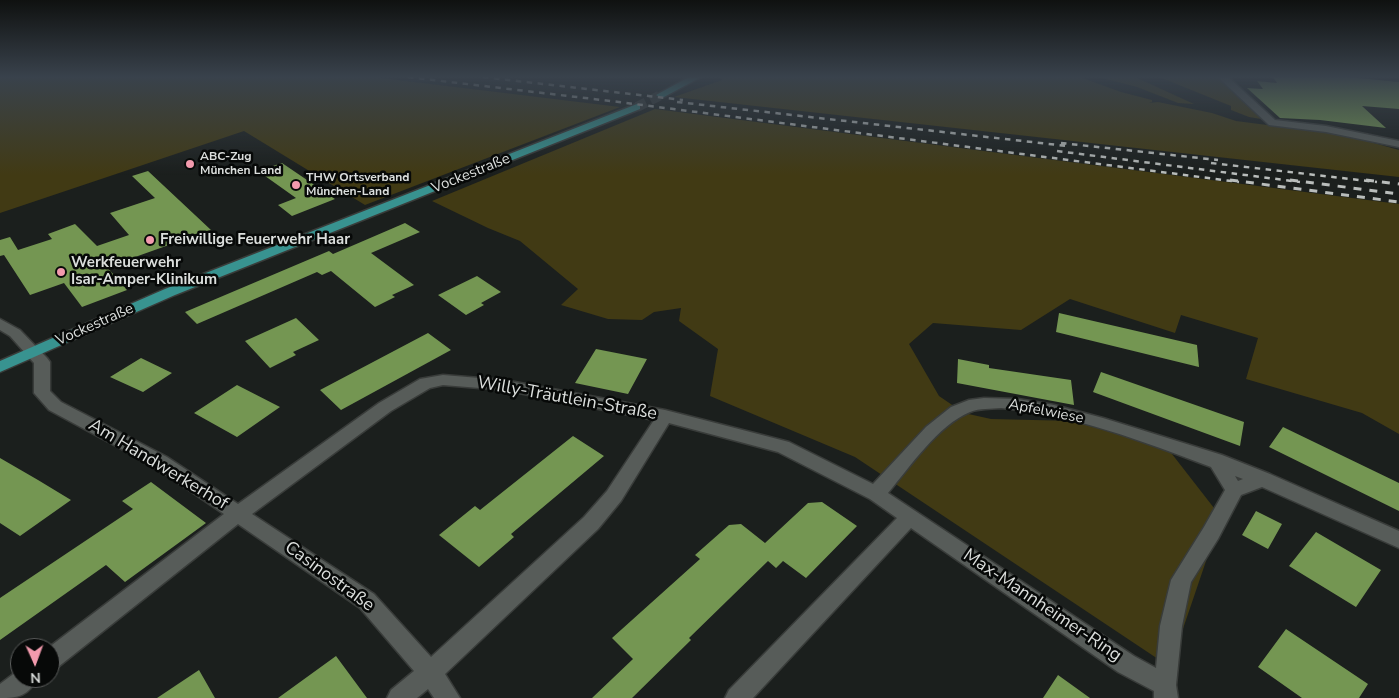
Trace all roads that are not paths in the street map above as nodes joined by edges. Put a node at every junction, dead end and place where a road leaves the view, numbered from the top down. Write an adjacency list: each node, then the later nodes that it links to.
1 (631, 110): 5 (main road, Vockestraße)
2 (1257, 110): 3 (street)
3 (1399, 144)
4 (0, 323): 5 (street, Am Handwerkerhof)
5 (32, 352): 6 (main road, Vockestraße); 12 (street, Am Handwerkerhof)
6 (0, 366)
7 (665, 416): 11 (street, Max-Mannheimer-Ring); 12 (street, Willy-Träutlein-Straße); 16 (street, Willy-Träutlein-Straße)
8 (1216, 460): 9 (street, Apfelwiese); 10 (street); 11 (street, Apfelwiese)
9 (1264, 479): 10 (street); 14 (street, Apfelwiese)
10 (1234, 490): 18 (street)
11 (876, 494): 13 (street, Max-Mannheimer-Ring)
12 (239, 513): 15 (street, Am Handwerkerhof); 16 (street, Casinostraße)
13 (910, 517): 18 (street, Max-Mannheimer-Ring); 22 (street)
14 (1399, 540)
15 (60, 652)
16 (430, 673): 20 (street, Willy-Träutlein-Straße); 21 (street, Casinostraße)
17 (13, 688): 19 (street)
18 (1166, 692)
19 (0, 698)
20 (399, 698)
21 (448, 698)
22 (737, 698)

